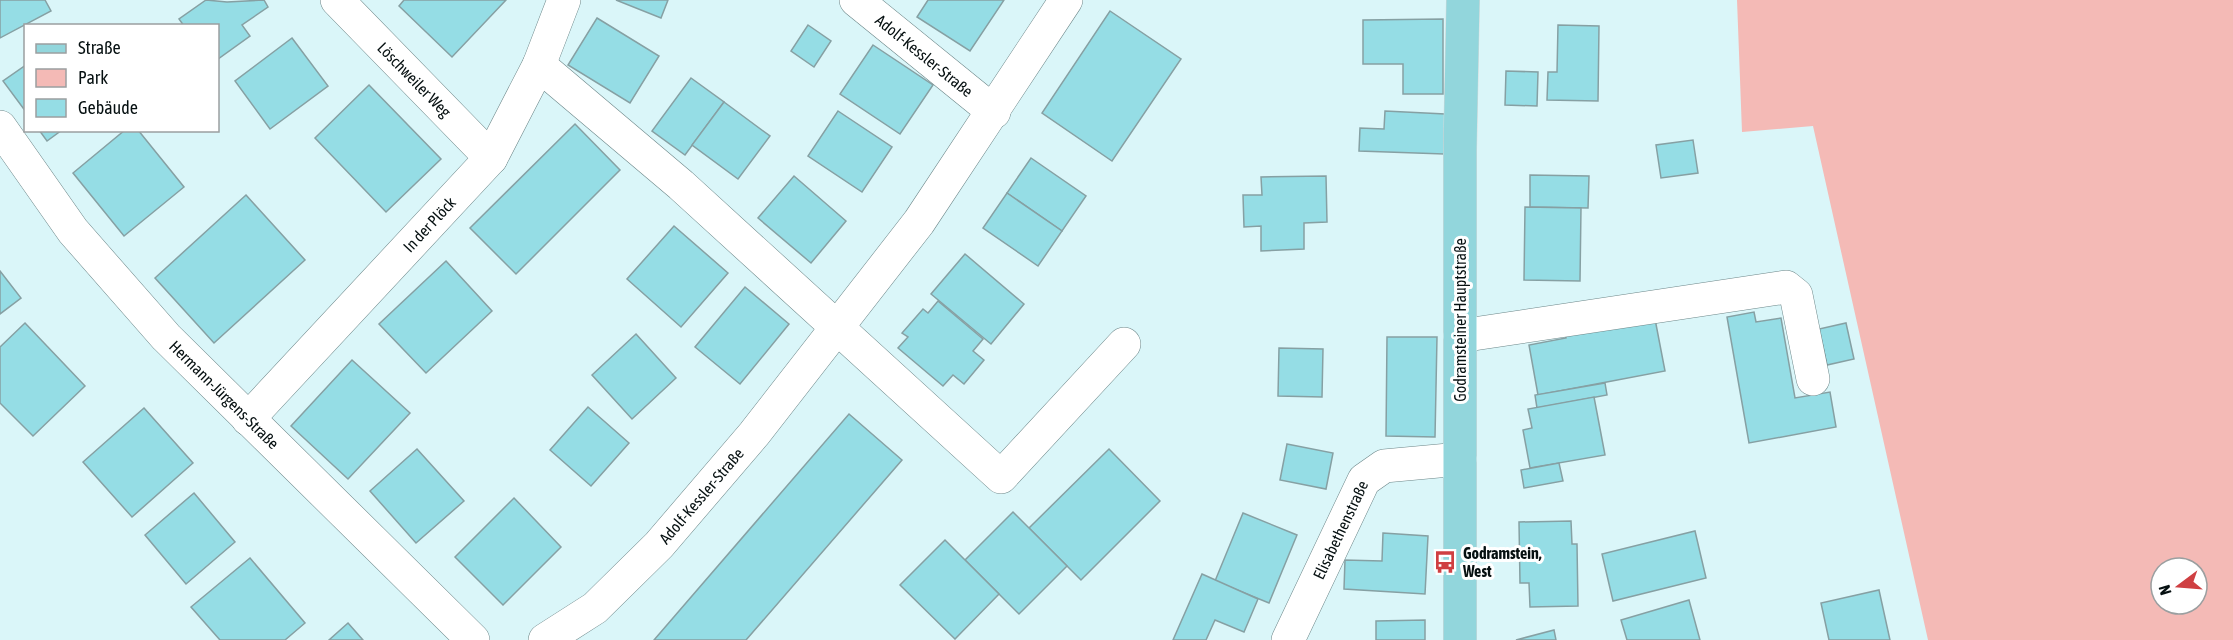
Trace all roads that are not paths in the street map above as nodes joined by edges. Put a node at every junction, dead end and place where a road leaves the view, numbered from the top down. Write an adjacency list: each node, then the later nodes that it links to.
1 (337, 0): 9 (street, Löschweiler Weg)
2 (564, 0): 6 (street, In der Plöck)
3 (856, 0): 7 (street, Adolf-Kessler-Straße)
4 (1066, 0): 7 (street, Adolf-Kessler-Straße)
5 (1463, 0): 11 (main road, Godramsteiner Hauptstraße)
6 (539, 65): 9 (street, In der Plöck); 10 (street)
7 (994, 112): 10 (street, Adolf-Kessler-Straße)
8 (0, 127): 14 (street, Hermann-Jürgens-Straße)
9 (491, 158): 14 (street, In der Plöck)
10 (836, 328): 12 (street); 17 (street, Adolf-Kessler-Straße)
11 (1460, 336): 13 (street); 15 (main road, Godramsteiner Hauptstraße)
12 (1124, 344)
13 (1813, 380)
14 (248, 419): 16 (street, Hermann-Jürgens-Straße)
15 (1460, 459): 18 (street, Elisabethenstraße); 19 (main road, Godramsteiner Hauptstraße)
16 (473, 640)
17 (545, 640)
18 (1288, 640)
19 (1460, 640)

